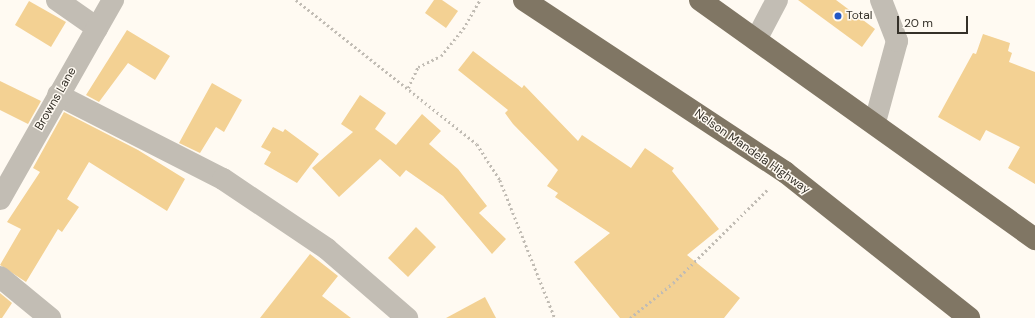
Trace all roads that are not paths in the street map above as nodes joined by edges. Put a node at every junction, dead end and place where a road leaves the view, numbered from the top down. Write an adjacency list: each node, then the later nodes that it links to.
1 (57, 0): 7 (street)
2 (113, 0): 7 (street, Browns Lane)
3 (524, 0): 16 (highway, Nelson Mandela Highway)
4 (700, 0): 8 (highway)
5 (777, 0): 8 (street)
6 (881, 0): 10 (street)
7 (97, 28): 9 (street, Browns Lane)
8 (756, 40): 10 (highway)
9 (58, 95): 11 (street, Browns Lane); 15 (street)
10 (875, 122): 12 (highway)
11 (0, 199)
12 (1035, 238)
13 (0, 277): 14 (street)
14 (50, 318)
15 (407, 318)
16 (970, 318)

